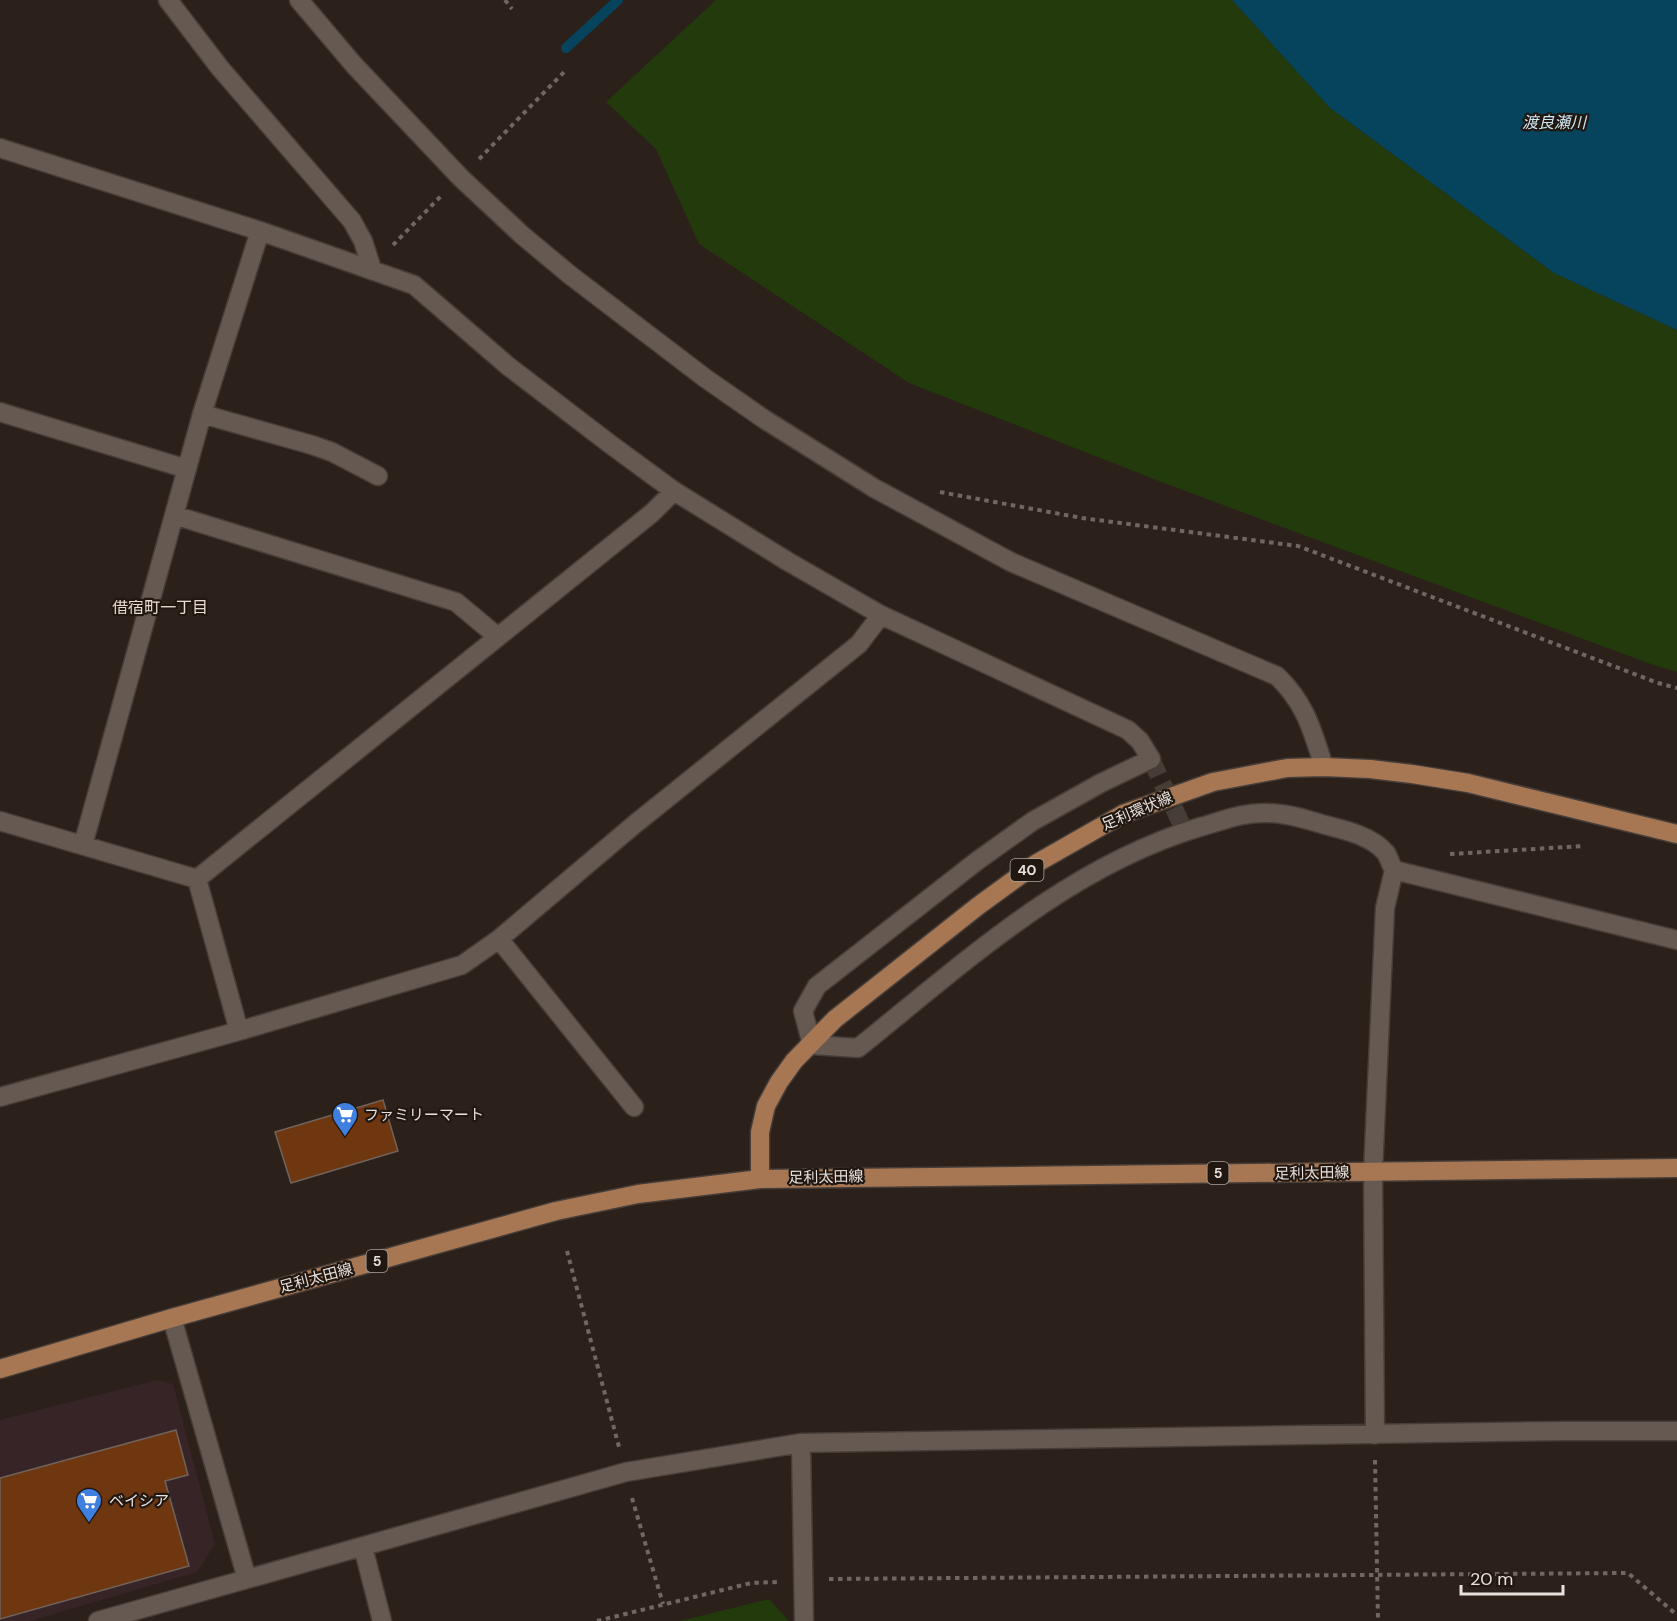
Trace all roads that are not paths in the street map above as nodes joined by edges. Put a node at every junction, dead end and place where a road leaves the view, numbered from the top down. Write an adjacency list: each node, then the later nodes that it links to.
1 (168, 0): 5 (street)
2 (299, 0): 14 (street)
3 (0, 148): 4 (street)
4 (260, 231): 5 (street); 7 (street)
5 (372, 269): 10 (street)
6 (0, 412): 8 (street)
7 (202, 414): 8 (street); 9 (street)
8 (187, 469): 11 (street)
9 (378, 476)
10 (674, 490): 12 (street); 13 (street)
11 (174, 515): 13 (street); 17 (street)
12 (881, 615): 20 (street); 23 (street)
13 (498, 637): 19 (street)
14 (1324, 767): 16 (main road, 足利環状線 / 40); 23 (main road, 足利環状線 / 40)
15 (0, 821): 17 (street)
16 (1677, 834)
17 (83, 845): 19 (street)
18 (1394, 870): 21 (street); 23 (street); 27 (street)
19 (197, 879): 22 (street)
20 (499, 939): 22 (street); 25 (street)
21 (1677, 940)
22 (239, 1031): 24 (street)
23 (812, 1045): 28 (main road, 足利環状線 / 40)
24 (0, 1097)
25 (634, 1107)
26 (1677, 1168): 27 (main road, 足利太田線 / 5)
27 (1373, 1172): 28 (main road, 足利太田線 / 5); 32 (street)
28 (760, 1179): 29 (main road, 足利太田線 / 5)
29 (172, 1318): 30 (main road, 足利太田線 / 5); 35 (street)
30 (0, 1369)
31 (1677, 1431): 32 (street)
32 (1374, 1435): 33 (street)
33 (801, 1443): 34 (street); 38 (street)
34 (363, 1547): 35 (street); 37 (street)
35 (247, 1579): 36 (street)
36 (98, 1621)
37 (382, 1621)
38 (804, 1621)

